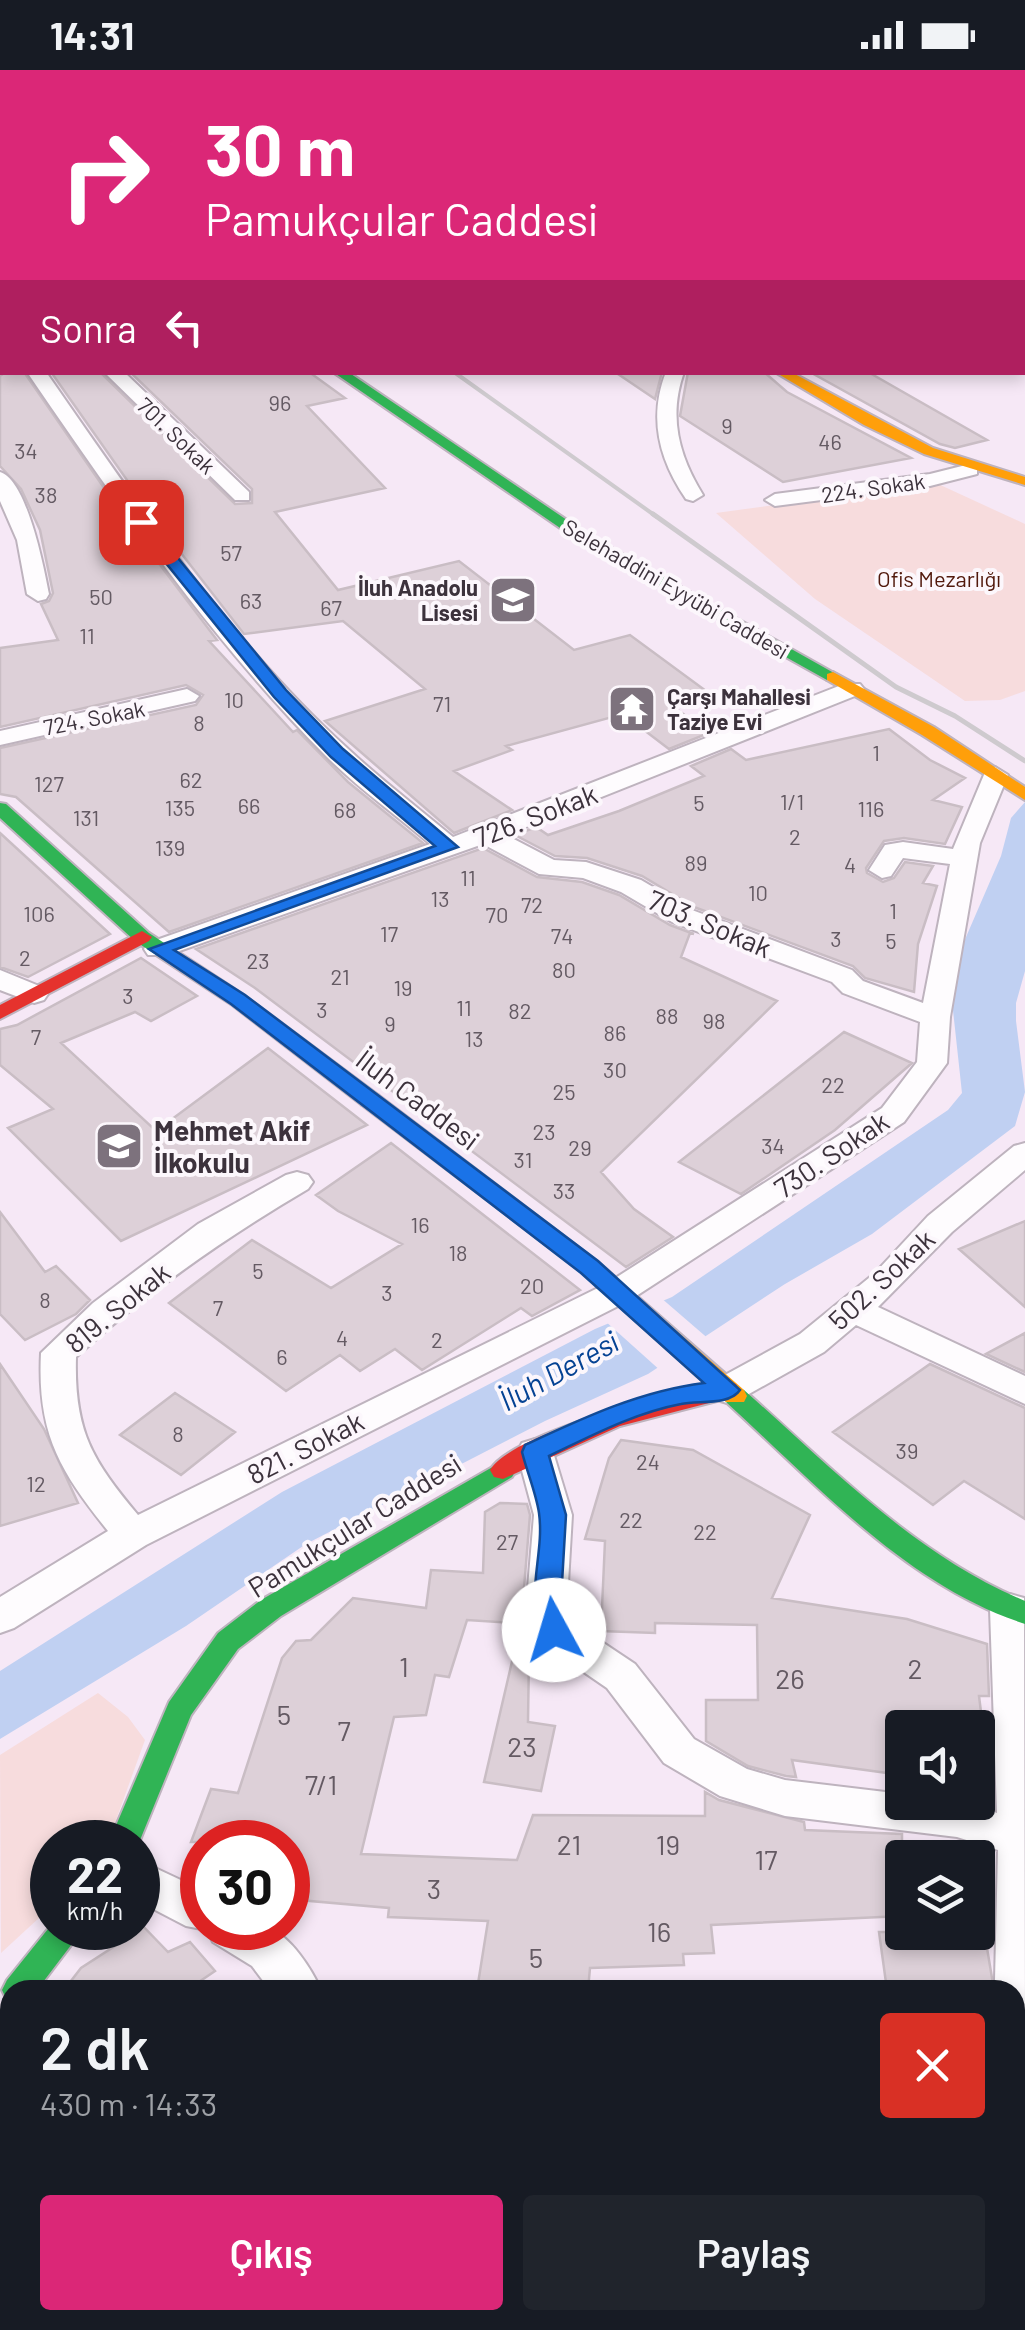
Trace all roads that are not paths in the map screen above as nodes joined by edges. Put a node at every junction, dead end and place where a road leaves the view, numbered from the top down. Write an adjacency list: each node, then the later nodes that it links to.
1 (38, 375): 19 (street)
2 (116, 375): 10 (street, 701. Sokak)
3 (343, 375): 13 (street, Selehaddini Eyyübi Caddesi)
4 (674, 375): 9 (street)
5 (786, 375): 6 (street)
6 (970, 470): 8 (street); 11 (street, 224. Sokak)
7 (0, 478): 12 (street)
8 (1025, 481)
9 (693, 495)
10 (242, 496)
11 (775, 500)
12 (38, 594)
13 (852, 689): 16 (street, Selehaddini Eyyübi Caddesi); 18 (street, 726. Sokak)
14 (187, 696): 15 (street, 724. Sokak)
15 (0, 738)
16 (1013, 787): 20 (street, 730. Sokak)
17 (0, 808): 22 (street, İluh Caddesi)
18 (486, 834): 19 (street, 726. Sokak); 26 (street, 703. Sokak)
19 (448, 847): 22 (street, 726. Sokak)
20 (964, 858): 21 (street); 26 (street, 730. Sokak)
21 (882, 870)
22 (155, 946): 24 (street); 29 (street, İluh Caddesi)
23 (0, 979): 24 (street)
24 (34, 994): 25 (street)
25 (0, 1013)
26 (935, 1017): 29 (street, 730. Sokak)
27 (1025, 1154): 30 (street, 502. Sokak)
28 (297, 1182): 34 (street, 819. Sokak)
29 (624, 1297): 31 (street, İluh Caddesi); 34 (street, 821. Sokak)
30 (852, 1310): 31 (street, 502. Sokak); 32 (street)
31 (727, 1390): 33 (street, Pamukçular Caddesi); 35 (street)
32 (1025, 1391)
33 (534, 1452): 37 (street, Pamukçular Caddesi); 38 (street)
34 (132, 1535): 36 (street, 821. Sokak)
35 (1017, 1611): 38 (street)
36 (0, 1617)
37 (132, 1820)
38 (1022, 1839): 43 (street)
39 (50, 1950): 41 (street)
40 (265, 1950): 42 (street)
41 (26, 1980)
42 (290, 1980)
43 (1018, 1980)

